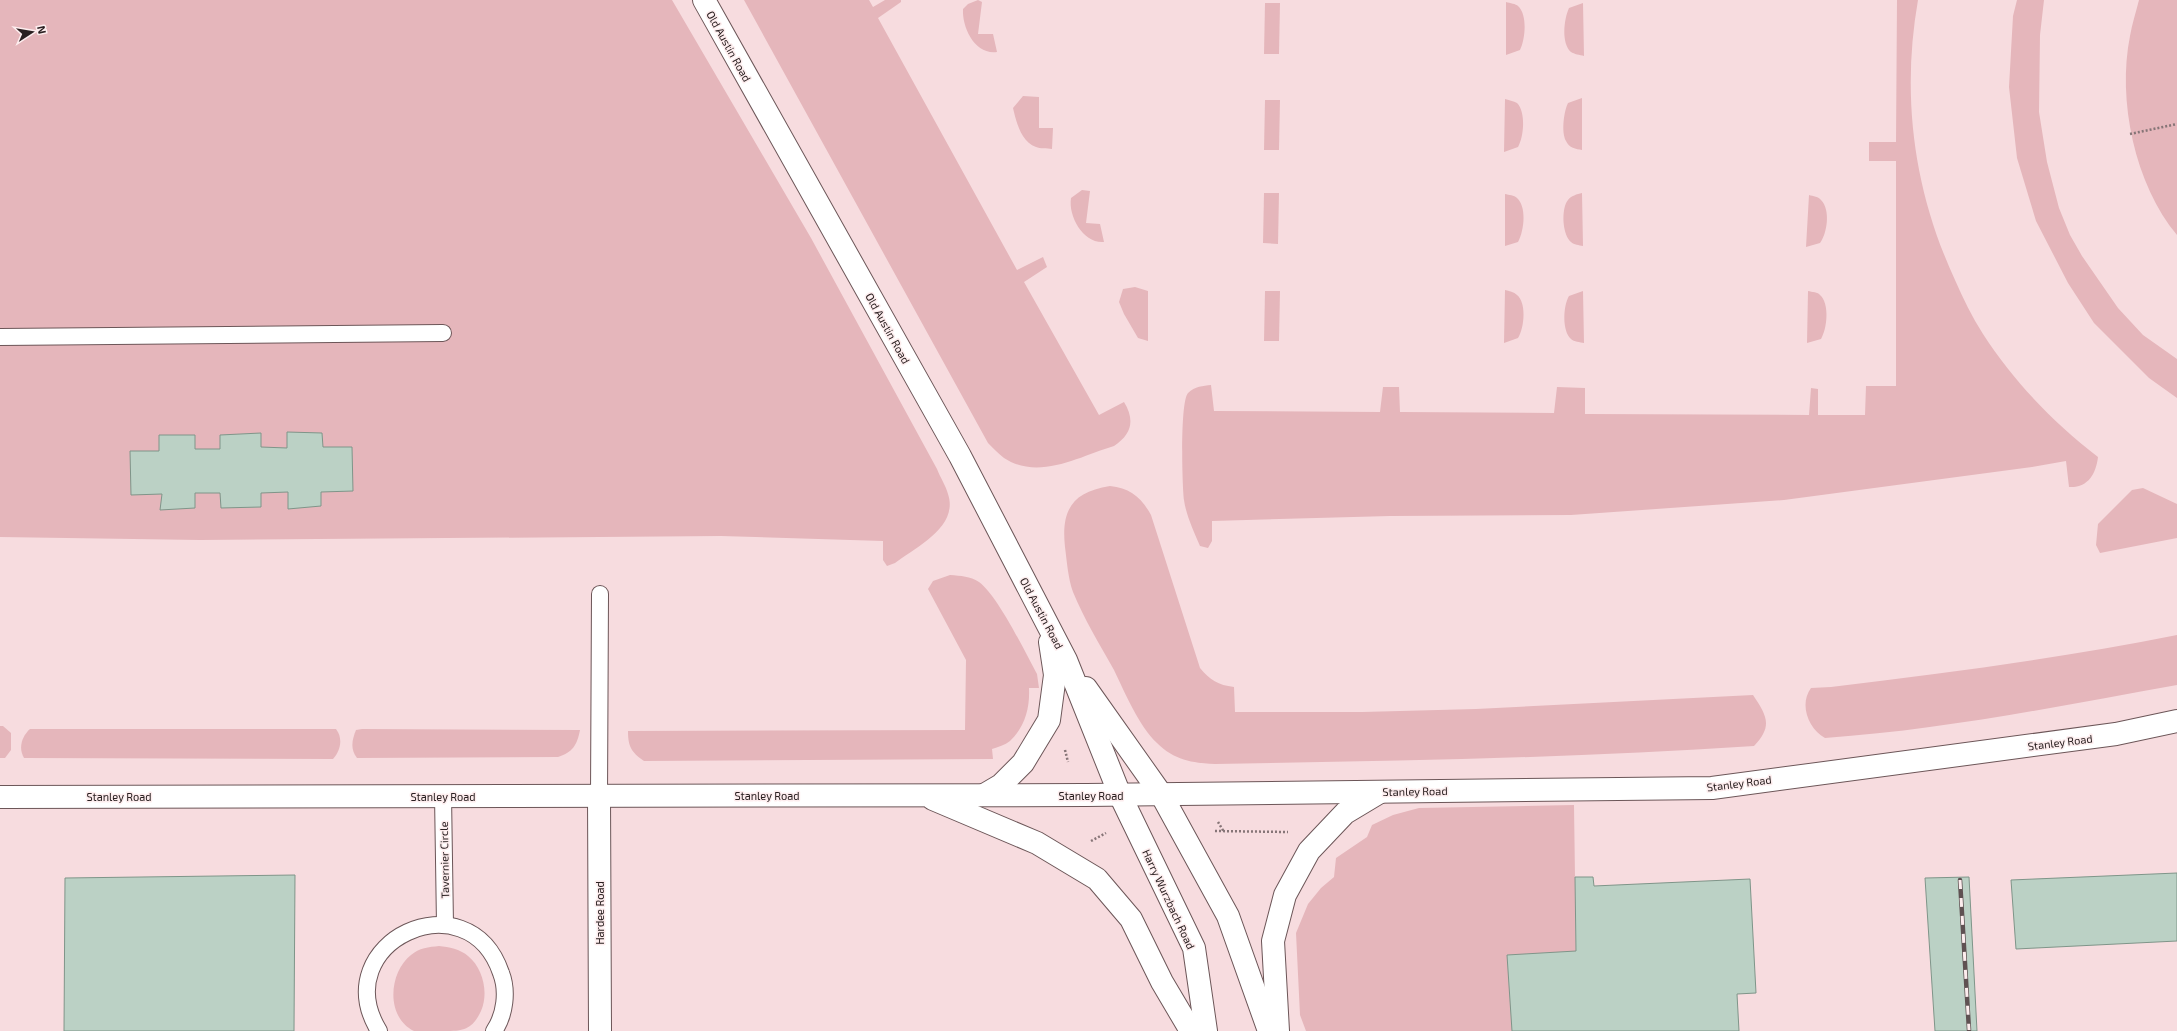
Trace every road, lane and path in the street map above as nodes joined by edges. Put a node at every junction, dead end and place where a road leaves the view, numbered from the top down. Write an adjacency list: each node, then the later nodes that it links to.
1 (704, 0): 7 (street, Old Austin Road)
2 (2177, 124): 3 (path)
3 (2130, 134)
4 (442, 333): 5 (lane)
5 (0, 337)
6 (600, 594): 16 (lane)
7 (1047, 624): 8 (street, Old Austin Road); 13 (street)
8 (1066, 660): 11 (street, Old Austin Road); 14 (street, Old Austin Road)
9 (2177, 721): 10 (street, Stanley Road)
10 (1381, 792): 11 (street, Stanley Road); 31 (street)
11 (1161, 794): 14 (street, Stanley Road); 23 (street)
12 (924, 795): 13 (street, Stanley Road); 16 (street, Stanley Road); 27 (street)
13 (984, 795): 14 (street, Stanley Road)
14 (1120, 795): 28 (street, Harry Wurzbach Road)
15 (443, 796): 16 (street, Stanley Road); 17 (street, Stanley Road); 22 (lane, Tavernier Circle)
16 (599, 796): 26 (street, Hardee Road)
17 (0, 797)
18 (1210, 831): 20 (path)
19 (1108, 832): 21 (path)
20 (1289, 832)
21 (1089, 842)
22 (445, 925): 24 (lane); 25 (lane)
23 (1247, 969): 29 (street); 30 (street)
24 (379, 1031)
25 (494, 1031)
26 (600, 1031)
27 (1191, 1031)
28 (1206, 1031)
29 (1252, 1031)
30 (1269, 1031)
31 (1278, 1031)

